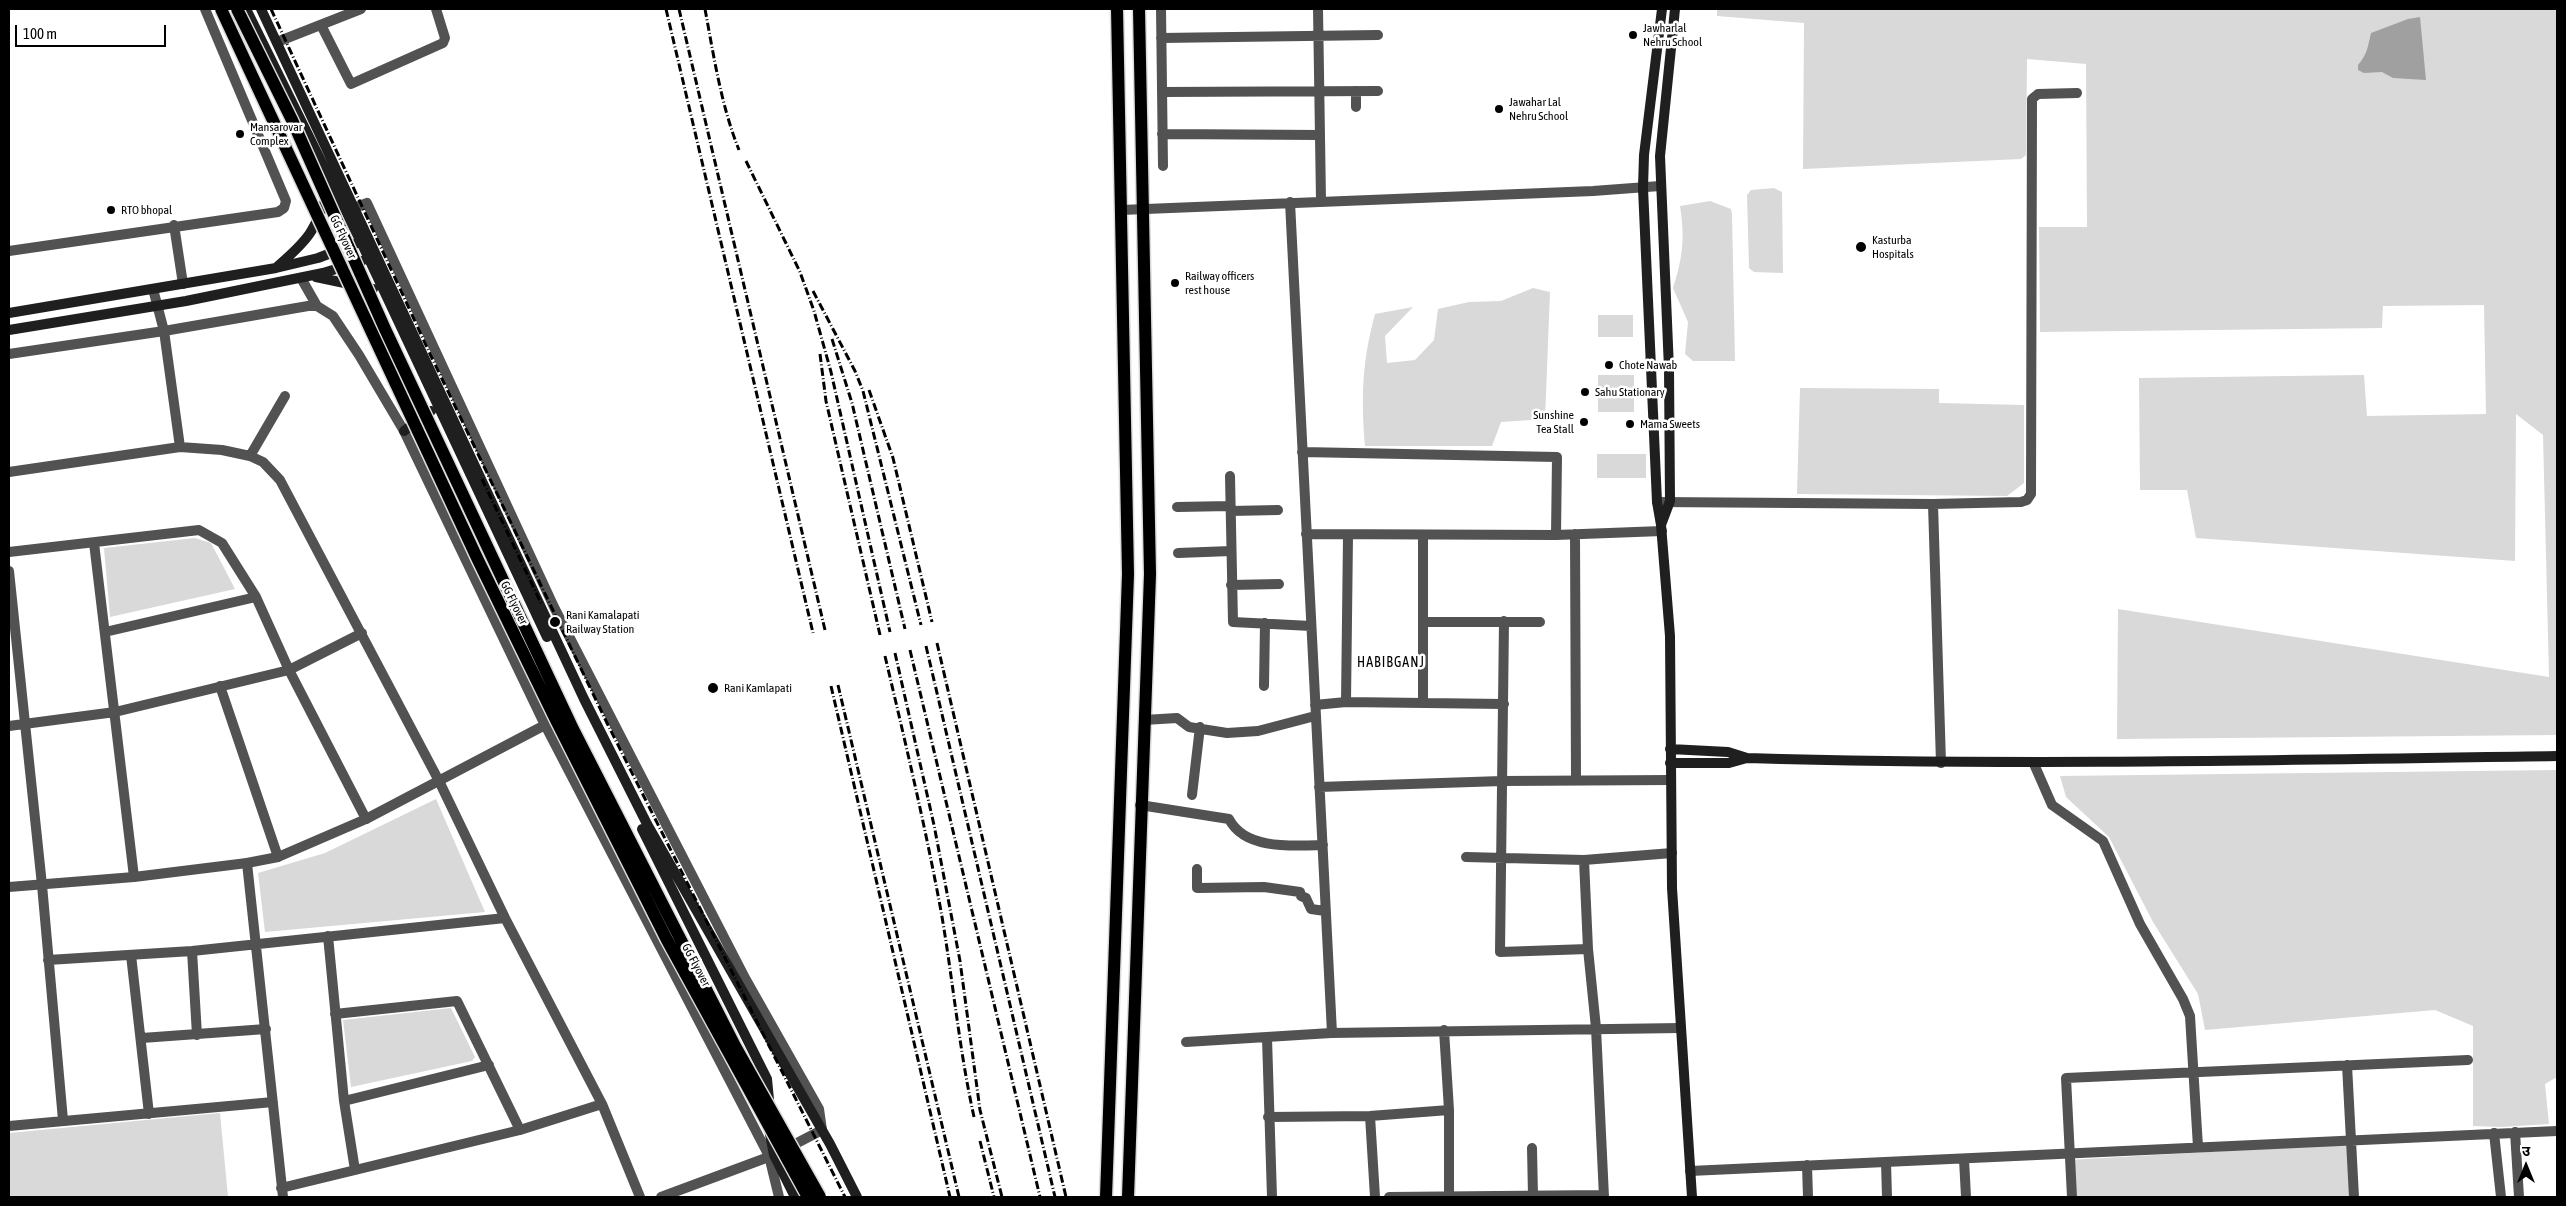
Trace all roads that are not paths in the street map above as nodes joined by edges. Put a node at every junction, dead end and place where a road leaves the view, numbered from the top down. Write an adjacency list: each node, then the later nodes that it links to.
1 (205, 9): 36 (street)
2 (222, 9): 182 (main road, GG Flyover, bridge)
3 (237, 9): 183 (main road, GG Flyover, bridge)
4 (246, 9): 28 (main road)
5 (261, 9): 18 (main road)
6 (361, 9): 14 (street)
7 (436, 9): 14 (street)
8 (1117, 9): 35 (main road)
9 (1139, 9): 34 (main road)
10 (1161, 9): 17 (street)
11 (1318, 9): 16 (street)
12 (1662, 9): 30 (main road)
13 (1675, 9): 29 (main road)
14 (321, 25): 18 (street)
15 (1378, 35): 16 (street)
16 (1319, 36): 17 (street); 22 (street)
17 (1162, 38): 21 (street)
18 (277, 42): 33 (main road)
19 (1356, 91): 20 (street); 22 (street); 24 (street)
20 (1378, 91)
21 (1162, 92): 22 (street); 25 (street)
22 (1319, 92): 26 (street)
23 (2077, 93): 63 (street)
24 (1356, 108)
25 (1162, 134): 26 (street); 27 (street)
26 (1320, 135): 31 (street)
27 (1163, 166)
28 (331, 181): 37 (main road); 40 (main road)
29 (1660, 186): 30 (street); 52 (main road)
30 (1643, 188): 31 (street); 51 (main road)
31 (1321, 201): 32 (street)
32 (1290, 202): 34 (street); 57 (street)
33 (354, 208): 37 (main road); 160 (street)
34 (1143, 209): 35 (street); 96 (main road)
35 (1121, 210): 145 (main road)
36 (174, 225): 38 (street); 42 (street)
37 (365, 241): 39 (main road); 40 (main road)
38 (9, 251)
39 (372, 256): 41 (main road); 44 (main road); 160 (main road)
40 (276, 268): 42 (main road)
41 (305, 277): 44 (main road); 45 (main road); 46 (street)
42 (183, 284): 43 (main road)
43 (153, 289): 45 (street); 47 (main road)
44 (383, 291): 54 (main road)
45 (158, 305): 48 (main road); 49 (street)
46 (317, 306): 49 (street); 55 (street)
47 (9, 313)
48 (9, 330)
49 (164, 332): 50 (street); 56 (street)
50 (9, 354)
51 (1652, 359): 52 (main road); 62 (main road)
52 (1668, 359): 61 (main road)
53 (285, 396): 58 (street)
54 (437, 407): 55 (main road); 168 (main road)
55 (404, 431): 98 (street)
56 (180, 447): 58 (street); 59 (street)
57 (1302, 452): 68 (street); 71 (street)
58 (250, 456): 87 (street)
59 (9, 472)
60 (1230, 476): 65 (street)
61 (1670, 501): 62 (street); 63 (street); 67 (main road)
62 (1657, 502): 67 (main road)
63 (1933, 504): 105 (street)
64 (1177, 507): 65 (street)
65 (1230, 508): 66 (street); 75 (street)
66 (1278, 510)
67 (1662, 528): 69 (street); 101 (main road)
68 (1306, 534): 72 (street); 85 (street)
69 (1575, 534): 71 (street); 107 (street)
70 (1422, 535): 71 (street); 72 (street); 82 (street)
71 (1556, 535)
72 (1348, 536): 91 (street)
73 (94, 542): 74 (street); 80 (street); 86 (street)
74 (9, 552)
75 (1231, 552): 76 (street); 79 (street)
76 (1178, 553)
77 (9, 571): 97 (street)
78 (1279, 584): 79 (street)
79 (1231, 585): 84 (street)
80 (256, 597): 86 (street); 88 (street)
81 (1504, 621): 82 (street); 83 (street); 93 (street)
82 (1423, 622): 92 (street)
83 (1540, 622)
84 (1266, 624): 85 (street); 90 (street)
85 (1311, 626): 94 (street)
86 (105, 632): 95 (street)
87 (362, 633): 88 (street); 109 (street)
88 (289, 670): 89 (street); 114 (street)
89 (220, 686): 95 (street); 117 (street)
90 (1264, 686)
91 (1346, 702): 92 (street); 94 (street)
92 (1423, 703): 93 (street)
93 (1504, 704): 110 (street)
94 (1314, 710): 100 (street); 111 (street)
95 (114, 712): 97 (street); 123 (street)
96 (1144, 720): 100 (street); 113 (main road)
97 (25, 724): 99 (street); 124 (street)
98 (545, 725): 109 (street); 168 (street)
99 (9, 726)
100 (1200, 727): 112 (street)
101 (1670, 750): 103 (main road); 104 (main road)
102 (2557, 756): 106 (main road)
103 (1747, 758): 104 (main road); 105 (main road)
104 (1670, 763): 108 (main road)
105 (1941, 763): 106 (main road)
106 (2034, 764): 149 (street)
107 (1576, 779): 108 (street); 110 (street)
108 (1671, 780): 116 (main road)
109 (439, 781): 114 (street); 127 (street)
110 (1502, 781): 111 (street); 119 (street)
111 (1319, 787): 115 (street)
112 (1192, 795)
113 (1140, 805): 115 (street); 147 (main road)
114 (366, 819): 117 (street)
115 (1323, 845): 126 (street)
116 (1672, 853): 120 (street); 136 (main road)
117 (278, 857): 121 (street)
118 (1466, 857): 119 (street)
119 (1502, 858): 120 (street); 130 (street)
120 (1584, 860): 130 (street)
121 (247, 864): 123 (street); 129 (street)
122 (1197, 869): 126 (street)
123 (134, 877): 124 (street)
124 (42, 885): 125 (street); 133 (street)
125 (9, 887)
126 (1325, 911): 139 (street)
127 (505, 918): 128 (street); 152 (street)
128 (328, 936): 129 (street); 134 (street)
129 (256, 944): 131 (street); 137 (street)
130 (1588, 949): 135 (street)
131 (192, 951): 132 (street); 140 (street)
132 (131, 955): 133 (street); 141 (street)
133 (48, 960): 157 (street)
134 (335, 1014): 146 (street); 150 (street)
135 (1596, 1028): 136 (street); 138 (street); 177 (street)
136 (1681, 1028): 173 (main road)
137 (266, 1029): 140 (street); 151 (street)
138 (1452, 1030): 139 (street); 153 (street)
139 (1332, 1033): 142 (street)
140 (197, 1035): 141 (street)
141 (142, 1038): 154 (street)
142 (1267, 1038): 143 (street); 156 (street)
143 (1186, 1042)
144 (2468, 1060): 148 (street)
145 (1110, 1064): 147 (main road); 185 (main road)
146 (489, 1065): 150 (street); 159 (street)
147 (1132, 1065): 186 (main road)
148 (2347, 1066): 149 (street); 164 (street)
149 (2192, 1072): 165 (street); 167 (street)
150 (344, 1101): 172 (street)
151 (273, 1102): 154 (street); 174 (street)
152 (602, 1104): 159 (street); 178 (street)
153 (1449, 1110): 155 (street); 175 (street)
154 (149, 1114): 157 (street)
155 (1370, 1116): 156 (street); 188 (street)
156 (1268, 1117): 187 (street)
157 (63, 1120): 158 (street)
158 (9, 1126)
159 (520, 1130): 172 (street)
160 (822, 1130): 168 (street); 184 (main road)
161 (2557, 1130): 162 (street)
162 (2515, 1132): 163 (street); 197 (street)
163 (2494, 1133): 164 (street); 196 (street)
164 (2352, 1140): 165 (street); 195 (street)
165 (2198, 1147): 167 (street)
166 (1532, 1148): 176 (street)
167 (2070, 1153): 169 (street); 194 (street)
168 (771, 1155): 179 (street); 180 (street); 181 (main road)
169 (1964, 1159): 170 (street); 193 (street)
170 (1886, 1162): 171 (street); 192 (street)
171 (1807, 1164): 173 (street); 191 (street)
172 (355, 1170): 174 (street)
173 (1690, 1171): 190 (main road)
174 (282, 1193)
175 (1449, 1196): 176 (street); 189 (street)
176 (1533, 1196): 177 (street)
177 (1604, 1196)
178 (640, 1197)
179 (661, 1197)
180 (779, 1197)
181 (796, 1197)
182 (808, 1197)
183 (820, 1197)
184 (857, 1197)
185 (1106, 1197)
186 (1128, 1197)
187 (1272, 1197)
188 (1376, 1197)
189 (1390, 1197)
190 (1692, 1197)
191 (1808, 1197)
192 (1887, 1197)
193 (1966, 1197)
194 (2072, 1197)
195 (2354, 1197)
196 (2501, 1197)
197 (2519, 1197)

